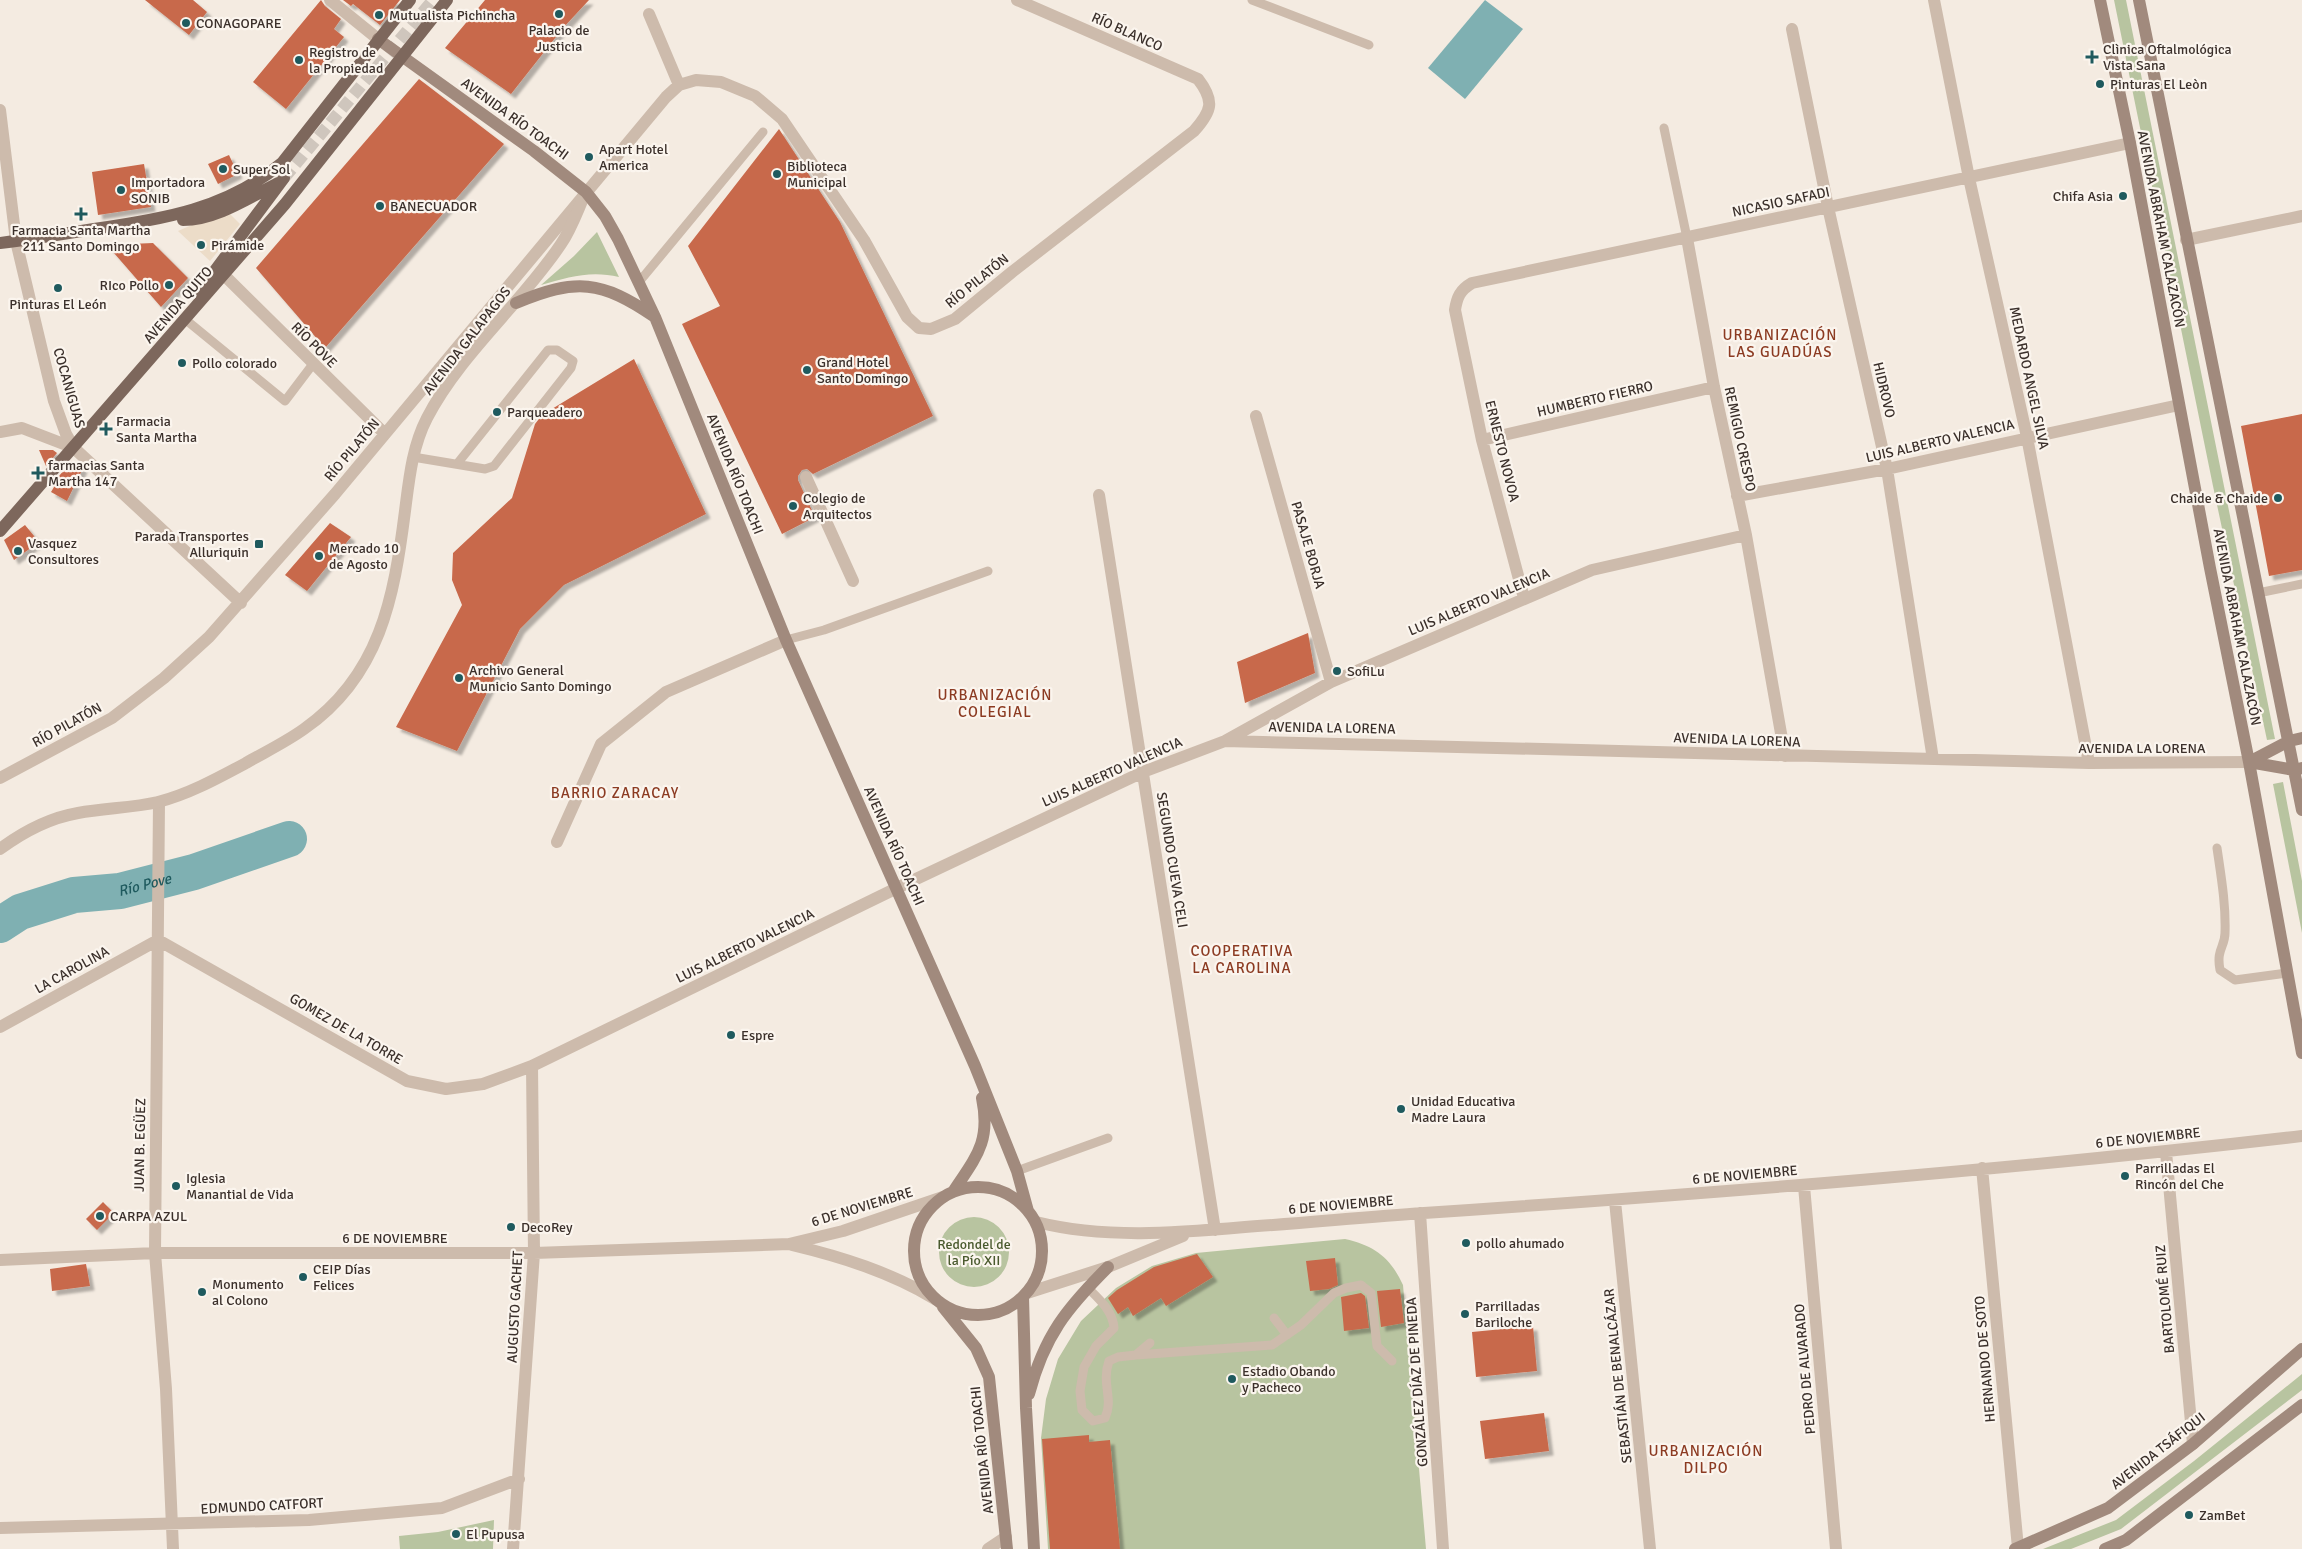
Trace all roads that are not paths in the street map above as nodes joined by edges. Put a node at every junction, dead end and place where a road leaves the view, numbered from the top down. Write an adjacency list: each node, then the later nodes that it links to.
1 (330, 0): 11 (street, AVENIDA RÍO TOACHI)
2 (410, 0): 11 (main road)
3 (447, 0): 13 (main road, AVENIDA QUITO)
4 (1017, 0): 14 (street, RÍO BLANCO)
5 (1252, 0): 12 (lane)
6 (1934, 0): 20 (street, MEDARDO ANGEL SILVA)
7 (2100, 0): 19 (main road, AVENIDA ABRAHAM CALAZACÓN)
8 (2139, 0): 26 (main road, AVENIDA ABRAHAM CALAZACÓN)
9 (649, 14): 15 (street)
10 (1792, 29): 22 (street, HIDROVO)
11 (378, 39): 13 (main road, AVENIDA RÍO TOACHI); 24 (main road)
12 (1368, 45)
13 (402, 55): 21 (main road, AVENIDA RÍO TOACHI); 29 (main road, AVENIDA QUITO)
14 (1198, 79): 15 (street, RÍO PILATÓN)
15 (679, 85): 21 (street, RÍO PILATÓN)
16 (0, 110): 27 (street, COCANIGUAS)
17 (1664, 128): 25 (lane, REMIGIO CRESPO)
18 (764, 132): 30 (lane)
19 (2130, 143): 20 (street, NICASIO SAFADI); 37 (main road, AVENIDA ABRAHAM CALAZACÓN)
20 (1969, 178): 22 (street, NICASIO SAFADI); 41 (street, MEDARDO ANGEL SILVA)
21 (586, 192): 30 (main road, AVENIDA RÍO TOACHI); 31 (street, AVENIDA GALAPAGOS); 40 (street, RÍO PILATÓN)
22 (1828, 207): 25 (street, NICASIO SAFADI); 46 (street, HIDROVO)
23 (2302, 216): 26 (street)
24 (151, 221): 27 (main road); 34 (main road)
25 (1687, 238): 32 (street, NICASIO SAFADI); 36 (street, REMIGIO CRESPO)
26 (2186, 240): 55 (main road, AVENIDA ABRAHAM CALAZACÓN)
27 (16, 241): 28 (main road); 43 (street, COCANIGUAS)
28 (0, 243)
29 (224, 275): 34 (main road, AVENIDA QUITO); 35 (street, RÍO POVE)
30 (640, 282): 33 (main road, AVENIDA RÍO TOACHI)
31 (516, 303): 33 (main road); 44 (street, AVENIDA GALAPAGOS)
32 (1455, 310): 42 (street, ERNESTO NOVOA)
33 (655, 317): 58 (main road, AVENIDA RÍO TOACHI)
34 (183, 323): 35 (lane); 43 (main road, AVENIDA QUITO)
35 (313, 364): 40 (street, RÍO POVE)
36 (1714, 388): 42 (street, HUMBERTO FIERRO); 49 (street, REMIGIO CRESPO)
37 (2179, 405): 41 (street, LUIS ALBERTO VALENCIA); 65 (main road, AVENIDA ABRAHAM CALAZACÓN)
38 (1256, 416): 59 (street, PASAJE BORJA)
39 (0, 432): 43 (street)
40 (385, 434): 57 (street, RÍO PILATÓN)
41 (2027, 437): 46 (street, LUIS ALBERTO VALENCIA); 66 (street, MEDARDO ANGEL SILVA)
42 (1482, 440): 56 (street, ERNESTO NOVOA)
43 (74, 448): 50 (main road, AVENIDA QUITO); 57 (street, COCANIGUAS)
44 (413, 457): 45 (lane); 70 (street, AVENIDA GALAPAGOS)
45 (457, 464): 45 (lane)
46 (1887, 469): 49 (street, LUIS ALBERTO VALENCIA); 64 (street, HIDROVO)
47 (806, 478): 53 (street)
48 (1099, 495): 68 (street, SEGUNDO CUEVA CELI)
49 (1737, 496): 51 (street, REMIGIO CRESPO)
50 (0, 531)
51 (1746, 535): 56 (street, LUIS ALBERTO VALENCIA); 63 (street, REMIGIO CRESPO)
52 (988, 571): 58 (lane)
53 (853, 581)
54 (2302, 584): 55 (lane)
55 (2258, 593): 62 (main road, AVENIDA ABRAHAM CALAZACÓN)
56 (1524, 598): 59 (street, LUIS ALBERTO VALENCIA)
57 (241, 603): 69 (street, RÍO PILATÓN)
58 (786, 640): 72 (street); 75 (main road, AVENIDA RÍO TOACHI)
59 (1331, 682): 61 (street, LUIS ALBERTO VALENCIA)
60 (2302, 738): 62 (main road, AVENIDA LA LORENA)
61 (1225, 741): 63 (street, AVENIDA LA LORENA); 68 (street, LUIS ALBERTO VALENCIA)
62 (2289, 741): 65 (main road, AVENIDA LA LORENA); 67 (main road, AVENIDA ABRAHAM CALAZACÓN)
63 (1785, 756): 64 (street, AVENIDA LA LORENA)
64 (1933, 760): 66 (street, AVENIDA LA LORENA)
65 (2249, 762): 66 (street, AVENIDA LA LORENA); 67 (main road, AVENIDA LA LORENA); 77 (main road, AVENIDA ABRAHAM CALAZACÓN)
66 (2089, 763)
67 (2298, 769): 71 (main road, AVENIDA ABRAHAM CALAZACÓN)
68 (1143, 772): 75 (street, LUIS ALBERTO VALENCIA); 93 (street, SEGUNDO CUEVA CELI)
69 (0, 778)
70 (159, 802): 74 (street, AVENIDA GALAPAGOS); 76 (street, JUAN B. EGÜEZ)
71 (2302, 810)
72 (558, 842)
73 (2217, 848): 77 (lane)
74 (0, 849)
75 (897, 888): 80 (street, LUIS ALBERTO VALENCIA); 81 (main road, AVENIDA RÍO TOACHI)
76 (158, 940): 78 (street, LA CAROLINA); 80 (street, GOMEZ DE LA TORRE); 97 (street, JUAN B. EGÜEZ)
77 (2287, 974): 79 (main road, AVENIDA ABRAHAM CALAZACÓN)
78 (0, 1027)
79 (2302, 1054)
80 (532, 1066): 96 (street, AUGUSTO GACHET)
81 (975, 1066): 86 (main road, AVENIDA RÍO TOACHI); 88 (main road, AVENIDA RÍO TOACHI)
82 (2302, 1136): 84 (street, 6 DE NOVIEMBRE)
83 (1108, 1138): 86 (lane)
84 (2166, 1152): 85 (street, 6 DE NOVIEMBRE); 111 (street, BARTOLOMÉ RUIZ)
85 (1982, 1168): 87 (street, 6 DE NOVIEMBRE); 116 (street, HERNANDO DE SOTO)
86 (1017, 1171): 90 (main road, AVENIDA RÍO TOACHI)
87 (1804, 1186): 89 (street, 6 DE NOVIEMBRE); 123 (street, PEDRO DE ALVARADO)
88 (948, 1194): 90 (main road); 95 (street, 6 DE NOVIEMBRE); 102 (main road)
89 (1615, 1201): 91 (street, 6 DE NOVIEMBRE); 122 (street, SEBASTIÁN DE BENALCÁZAR)
90 (1028, 1211): 92 (main road)
91 (1420, 1213): 93 (street, 6 DE NOVIEMBRE); 121 (street, GONZÁLEZ DÍAZ DE PINEDA)
92 (1036, 1222): 94 (street, 6 DE NOVIEMBRE); 101 (main road)
93 (1216, 1230): 94 (street, 6 DE NOVIEMBRE)
94 (1190, 1233): 99 (street, 6 DE NOVIEMBRE)
95 (789, 1244): 96 (street, 6 DE NOVIEMBRE); 102 (street, 6 DE NOVIEMBRE)
96 (534, 1253): 97 (street, 6 DE NOVIEMBRE); 112 (street, AUGUSTO GACHET)
97 (155, 1254): 98 (street, 6 DE NOVIEMBRE); 113 (street, JUAN B. EGÜEZ)
98 (0, 1260)
99 (1108, 1267): 100 (main road); 101 (street, 6 DE NOVIEMBRE)
100 (1087, 1288): 107 (lane); 110 (main road)
101 (1025, 1295): 102 (main road); 110 (main road)
102 (937, 1301): 115 (main road, AVENIDA RÍO TOACHI)
103 (1274, 1318): 104 (lane)
104 (1287, 1335): 107 (lane); 108 (lane)
105 (1150, 1343): 107 (lane)
106 (2302, 1349): 111 (main road, AVENIDA TSÁFIQUI)
107 (1136, 1355)
108 (1392, 1361)
109 (2302, 1405): 124 (main road)
110 (1026, 1408): 120 (main road)
111 (2193, 1444): 116 (main road, AVENIDA TSÁFIQUI)
112 (520, 1479): 113 (street, EDMUNDO CATFORT); 118 (street, AUGUSTO GACHET)
113 (173, 1525): 114 (street, EDMUNDO CATFORT); 117 (street, JUAN B. EGÜEZ)
114 (0, 1528)
115 (1007, 1543): 119 (street)
116 (2016, 1548)
117 (172, 1549)
118 (514, 1549)
119 (988, 1549)
120 (1034, 1549)
121 (1443, 1549)
122 (1650, 1549)
123 (1836, 1549)
124 (2105, 1549)

